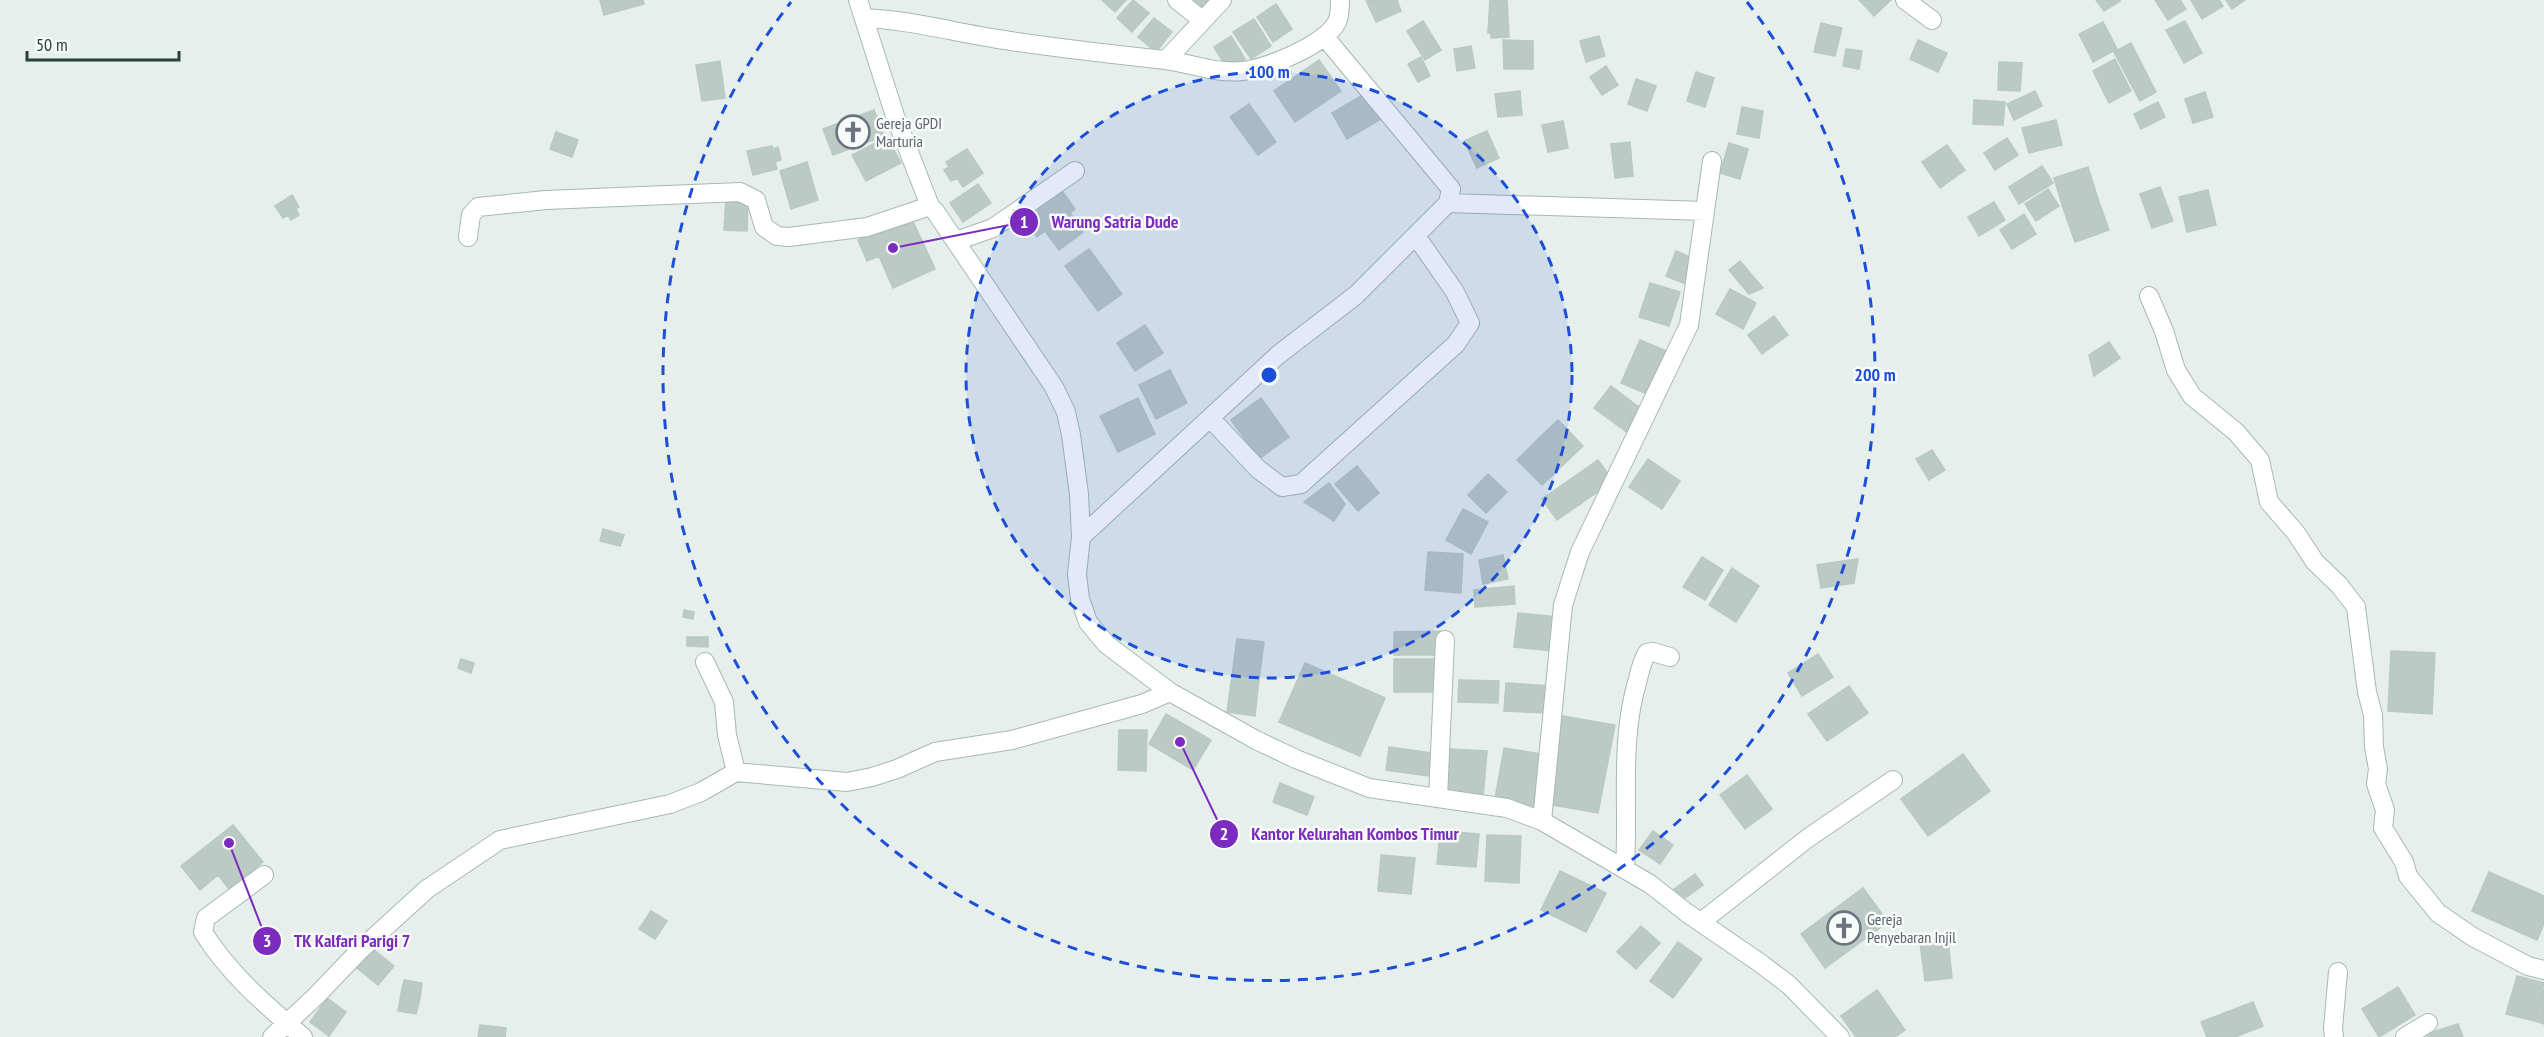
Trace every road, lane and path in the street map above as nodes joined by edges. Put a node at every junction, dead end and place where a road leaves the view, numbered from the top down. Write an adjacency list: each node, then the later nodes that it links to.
1 (858, 0): 6 (street)
2 (1177, 0): 7 (street)
3 (1222, 0): 7 (street)
4 (1340, 0): 9 (street)
5 (1905, 0): 8 (street)
6 (864, 18): 10 (street); 14 (street)
7 (1202, 20): 10 (street)
8 (1932, 20)
9 (1324, 36): 10 (street); 13 (street)
10 (1166, 60)
11 (1712, 161): 15 (street)
12 (1075, 171): 18 (street)
13 (1449, 203): 15 (street); 16 (street)
14 (930, 206): 17 (street); 18 (street)
15 (1705, 211): 29 (street)
16 (1416, 236): 20 (street); 20 (street)
17 (468, 237)
18 (956, 241): 21 (street)
19 (2149, 296): 33 (street)
20 (1210, 418): 21 (street)
21 (1081, 537): 25 (street)
22 (1445, 640): 28 (street)
23 (1670, 657): 30 (street)
24 (705, 662): 26 (street)
25 (1170, 692): 26 (street); 28 (street)
26 (736, 772): 35 (street)
27 (1893, 780): 32 (street)
28 (1438, 798): 29 (street)
29 (1542, 822): 30 (street)
30 (1625, 868): 32 (street)
31 (264, 875): 35 (street)
32 (1701, 922): 39 (street)
33 (2544, 970)
34 (2338, 972): 40 (street)
35 (287, 1023): 37 (street); 38 (street)
36 (2428, 1023): 41 (street)
37 (272, 1037)
38 (303, 1037)
39 (1840, 1037)
40 (2334, 1037)
41 (2405, 1037)

